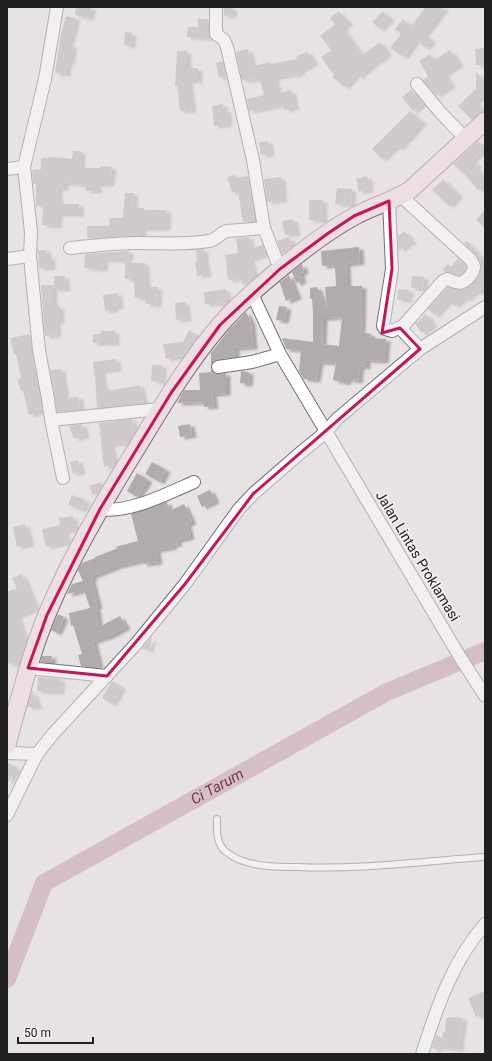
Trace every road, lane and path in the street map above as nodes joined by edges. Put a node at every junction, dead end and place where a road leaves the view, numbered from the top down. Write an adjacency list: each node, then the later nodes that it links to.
1 (57, 7): 6 (street)
2 (216, 7): 9 (street)
3 (417, 84): 5 (street)
4 (485, 121): 5 (street)
5 (466, 139): 8 (street)
6 (24, 167): 7 (street); 11 (street)
7 (7, 169)
8 (395, 198): 13 (street); 16 (street); 16 (street)
9 (264, 228): 10 (street); 13 (street)
10 (70, 248)
11 (30, 256): 12 (street); 21 (street)
12 (7, 259)
13 (280, 269): 14 (street)
14 (252, 294): 18 (street, Jalan Lintas Proklamasi); 20 (street)
15 (485, 307): 17 (street)
16 (400, 328): 17 (street)
17 (420, 349): 22 (street)
18 (280, 354): 19 (street); 22 (street, Jalan Lintas Proklamasi)
19 (218, 367)
20 (160, 410): 21 (street); 25 (street)
21 (51, 420): 23 (street)
22 (326, 432): 27 (street); 28 (street, Jalan Lintas Proklamasi)
23 (63, 478)
24 (194, 482): 25 (street)
25 (100, 508): 26 (street)
26 (28, 668): 27 (street); 29 (street)
27 (107, 676): 31 (street)
28 (483, 693)
29 (7, 745)
30 (7, 753): 31 (street)
31 (37, 754): 32 (street)
32 (7, 815)
33 (217, 819): 34 (lane)
34 (485, 857)
35 (485, 924): 36 (street)
36 (422, 1054)

